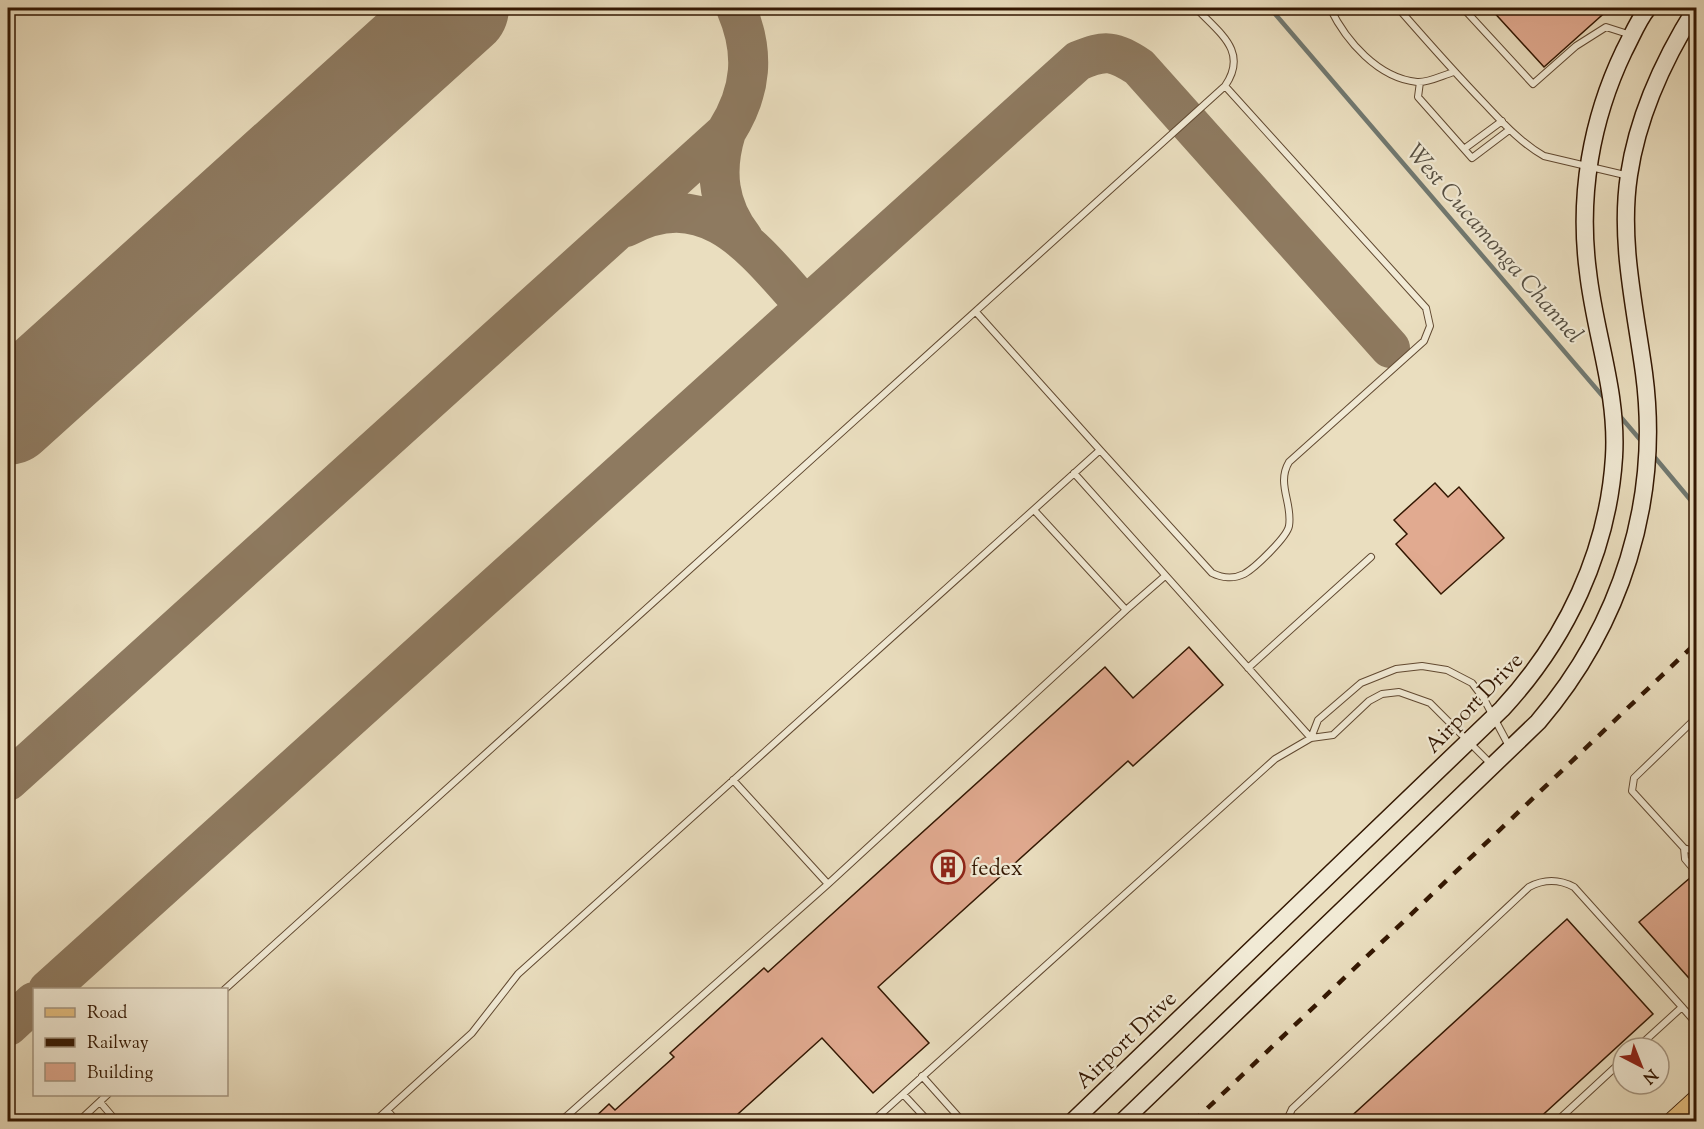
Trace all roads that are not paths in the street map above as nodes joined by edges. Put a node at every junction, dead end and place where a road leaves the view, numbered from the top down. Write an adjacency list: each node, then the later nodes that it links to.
1 (1196, 8): 10 (lane)
2 (1330, 8): 9 (lane)
3 (1398, 8): 8 (lane)
4 (1463, 8): 7 (lane)
5 (1648, 8): 7 (main road, Airport Drive)
6 (1696, 8): 15 (main road)
7 (1632, 35): 14 (main road, Airport Drive)
8 (1454, 72): 9 (lane); 11 (lane)
9 (1420, 82): 13 (lane)
10 (1225, 86): 16 (lane); 17 (lane)
11 (1502, 122): 12 (lane); 13 (lane)
12 (1509, 130): 13 (lane); 14 (lane)
13 (1464, 149)
14 (1587, 167): 15 (lane); 24 (main road, Airport Drive)
15 (1629, 176): 28 (main road)
16 (976, 312): 17 (lane); 35 (lane)
17 (1100, 450): 18 (lane)
18 (1074, 473): 19 (lane); 21 (lane)
19 (1034, 510): 22 (lane); 30 (lane)
20 (1371, 557): 23 (lane)
21 (1165, 576): 22 (lane); 23 (lane)
22 (1126, 610): 34 (lane)
23 (1248, 668): 26 (lane)
24 (1494, 717): 26 (lane); 27 (main road, Airport Drive); 28 (lane)
25 (1696, 718): 31 (lane)
26 (1311, 738): 27 (lane); 40 (lane)
27 (1469, 741): 29 (lane); 54 (main road, Airport Drive)
28 (1511, 749): 29 (main road)
29 (1493, 766): 55 (main road)
30 (733, 780): 34 (lane); 45 (lane)
31 (1684, 848): 32 (lane); 33 (lane)
32 (1696, 852)
33 (1696, 872)
34 (828, 885): 50 (lane)
35 (226, 988)
36 (1682, 1007): 37 (lane); 38 (lane); 56 (lane)
37 (1696, 1023)
38 (1650, 1036)
39 (1611, 1071): 57 (lane)
40 (922, 1076): 41 (lane); 53 (lane)
41 (903, 1094): 51 (lane); 52 (lane)
42 (107, 1096): 44 (lane)
43 (1696, 1101): 58 (main road)
44 (100, 1102): 46 (lane); 47 (lane)
45 (387, 1110): 48 (lane); 49 (lane)
46 (78, 1122)
47 (117, 1122)
48 (374, 1122)
49 (397, 1122)
50 (560, 1122)
51 (872, 1122)
52 (929, 1122)
53 (963, 1122)
54 (1072, 1122)
55 (1122, 1122)
56 (1286, 1122)
57 (1556, 1122)
58 (1673, 1122)

